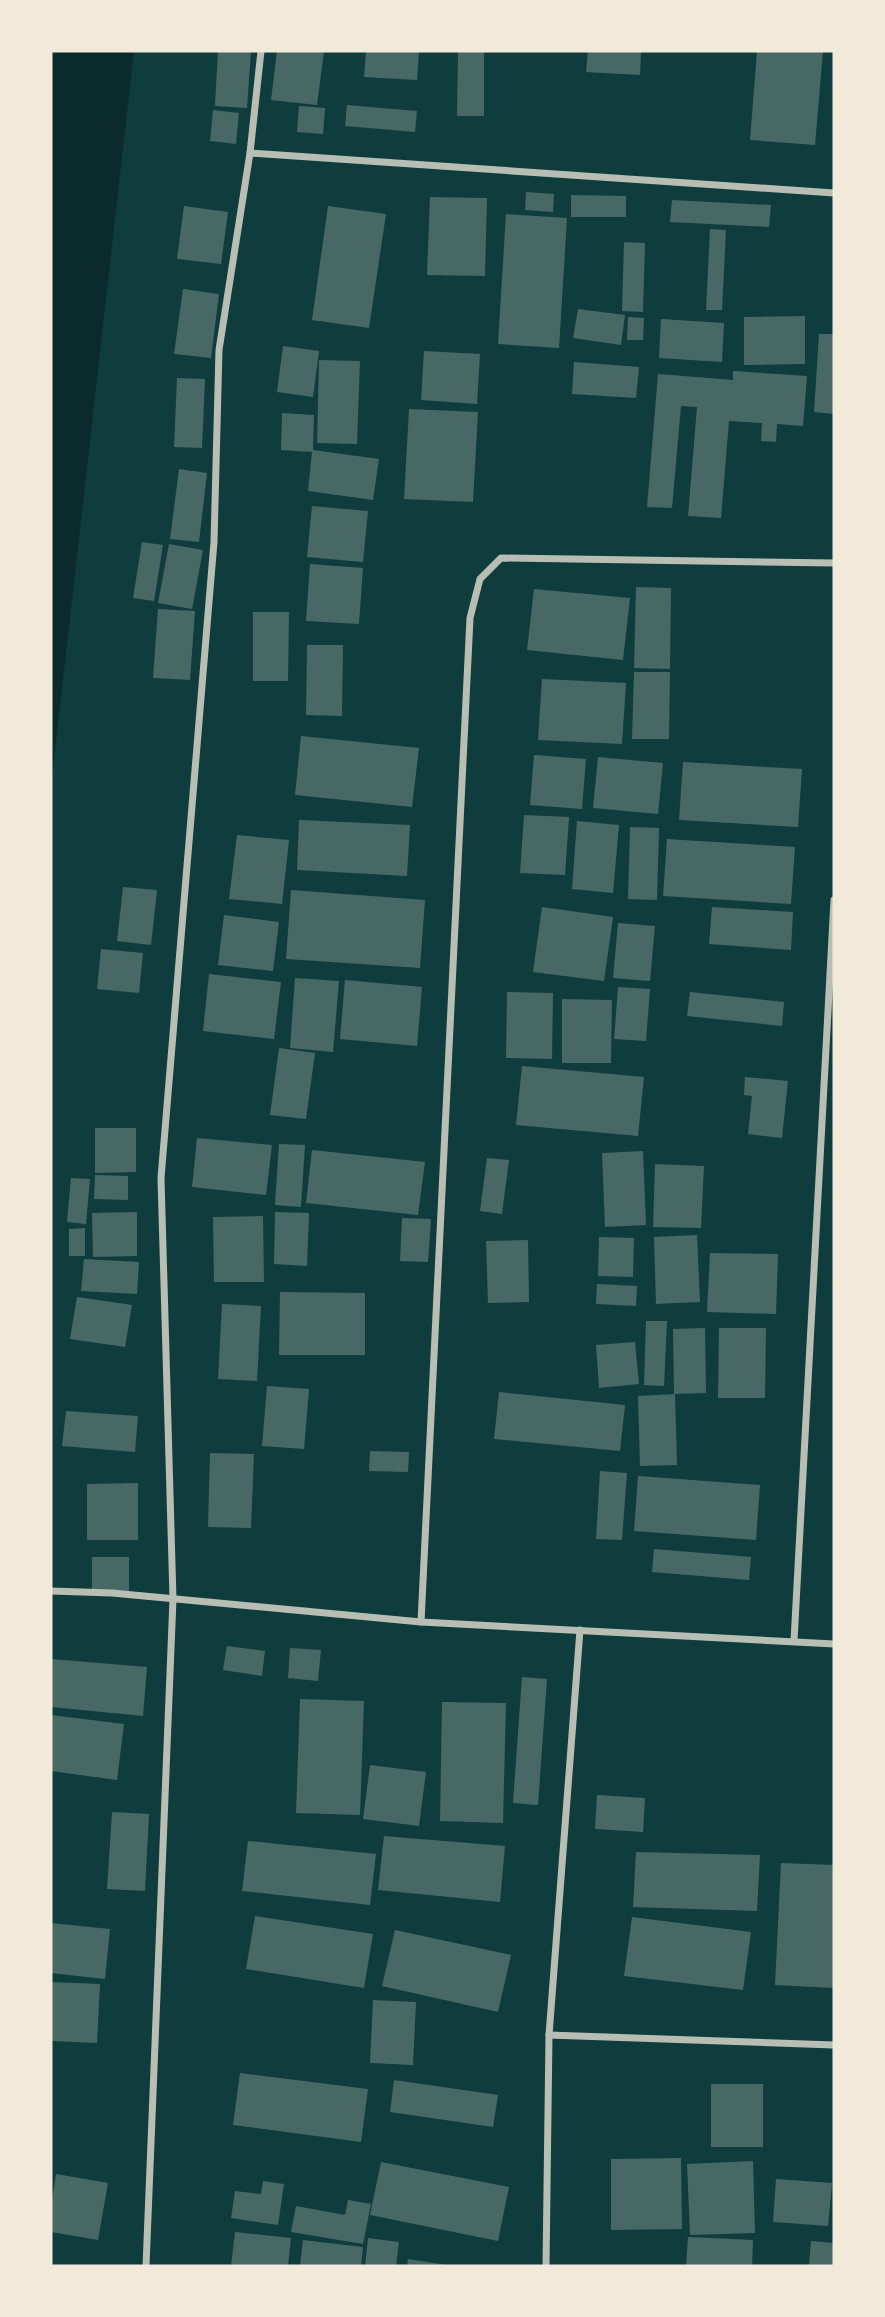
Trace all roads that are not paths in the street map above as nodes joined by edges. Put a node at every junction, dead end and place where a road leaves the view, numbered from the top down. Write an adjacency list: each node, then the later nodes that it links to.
1 (261, 51): 2 (street)
2 (250, 153): 3 (street); 7 (street)
3 (834, 193)
4 (834, 563): 8 (street)
5 (834, 900): 10 (street)
6 (51, 1591): 7 (street)
7 (173, 1599): 8 (street); 14 (street)
8 (421, 1622): 9 (street)
9 (580, 1630): 10 (street); 12 (street)
10 (794, 1642): 11 (street)
11 (834, 1644)
12 (549, 2035): 13 (street); 15 (street)
13 (834, 2045)
14 (146, 2266)
15 (546, 2266)

